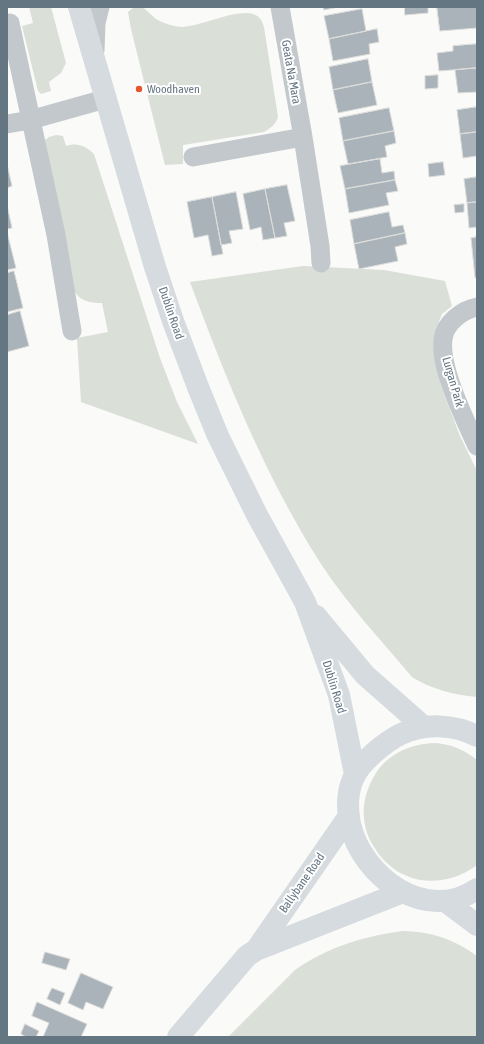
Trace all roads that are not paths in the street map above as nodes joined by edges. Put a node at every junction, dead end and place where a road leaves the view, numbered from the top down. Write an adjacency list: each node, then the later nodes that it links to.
1 (79, 7): 5 (main road, Dublin Road)
2 (100, 7): 5 (street)
3 (280, 7): 9 (street, Geata Na Mara)
4 (10, 24): 7 (street)
5 (95, 64): 6 (main road, Dublin Road)
6 (105, 99): 7 (street); 15 (main road, Dublin Road)
7 (30, 120): 8 (street); 13 (street)
8 (7, 124)
9 (302, 137): 10 (street); 11 (street, Geata Na Mara)
10 (193, 157)
11 (321, 262)
12 (477, 307): 14 (street, Lurgan Park)
13 (72, 331)
14 (477, 446)
15 (305, 602): 16 (main road, Dublin Road); 18 (main road, Dublin Road)
16 (424, 727): 17 (main road); 18 (main road)
17 (476, 735)
18 (355, 774): 19 (main road)
19 (349, 816): 21 (main road); 24 (main road, Ballybane Road)
20 (477, 889): 22 (main road)
21 (404, 892): 22 (main road); 24 (main road, Ballybane Road)
22 (445, 901): 23 (main road)
23 (477, 925)
24 (256, 950): 25 (main road, Ballybane Road)
25 (178, 1037)

